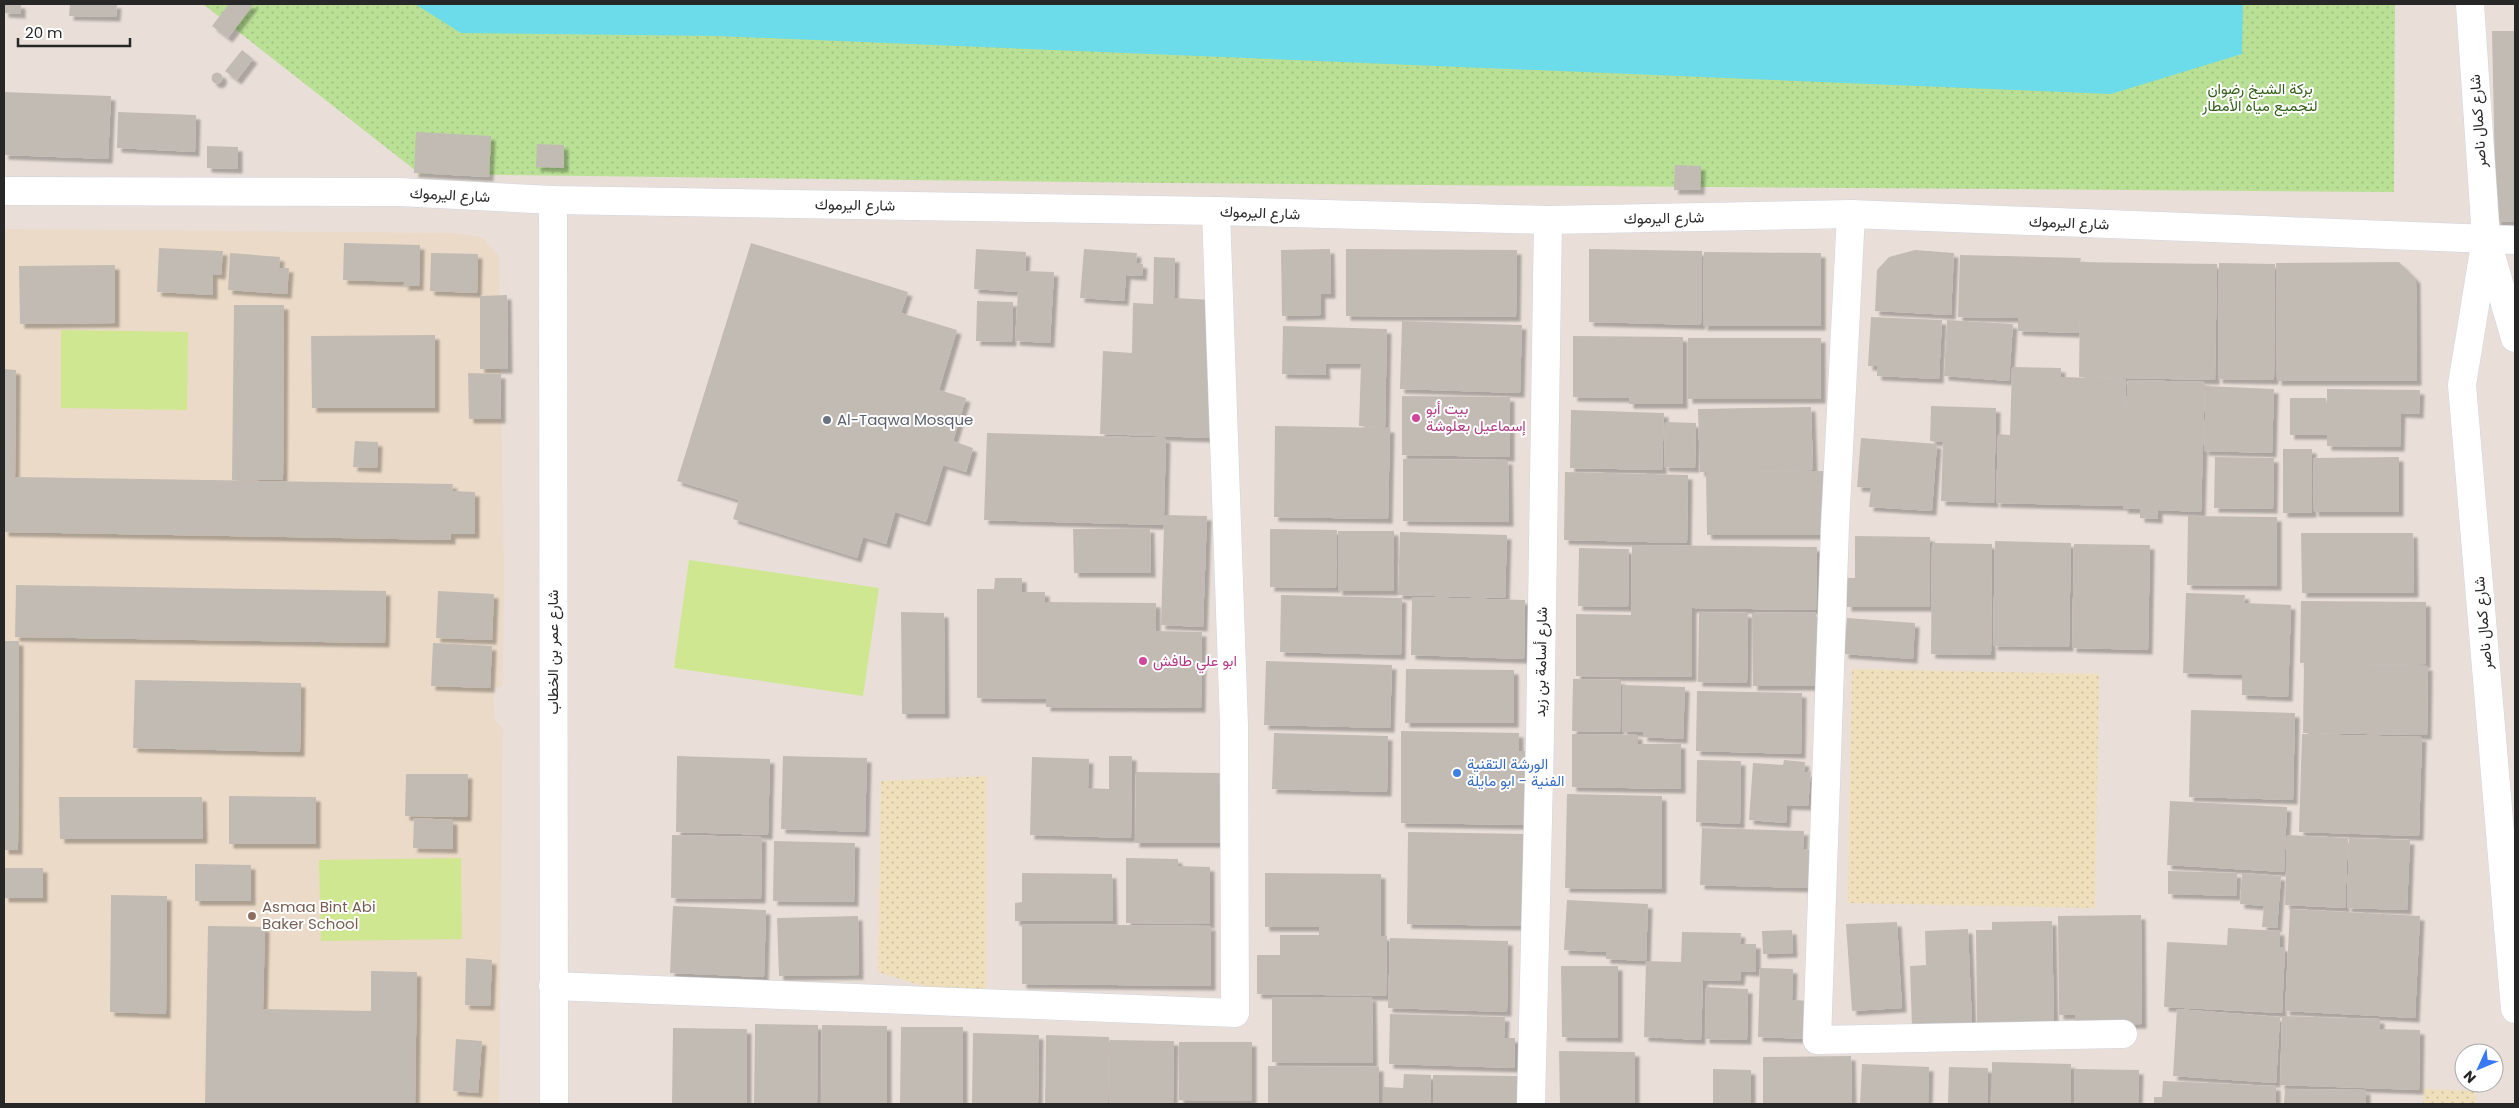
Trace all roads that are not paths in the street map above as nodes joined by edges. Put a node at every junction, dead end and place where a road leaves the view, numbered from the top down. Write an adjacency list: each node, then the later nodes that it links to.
1 (2470, 4): 7 (street, شارع كمال ناصر)
2 (4, 191): 3 (street, شارع اليرموك)
3 (553, 200): 4 (street, شارع اليرموك); 10 (street, شارع عمر بن الخطاب)
4 (1216, 211): 6 (street, شارع اليرموك); 10 (street)
5 (1851, 214): 6 (street, شارع اليرموك); 7 (street, شارع اليرموك); 12 (street)
6 (1548, 220): 14 (street, شارع أسامة بن زيد)
7 (2486, 238): 8 (street, شارع اليرموك); 9 (street, شارع كمال ناصر); 11 (street, شارع كمال ناصر)
8 (2515, 240)
9 (2515, 338)
10 (553, 986): 13 (street, شارع عمر بن الخطاب)
11 (2515, 1009)
12 (2123, 1034)
13 (554, 1104)
14 (1531, 1104)

